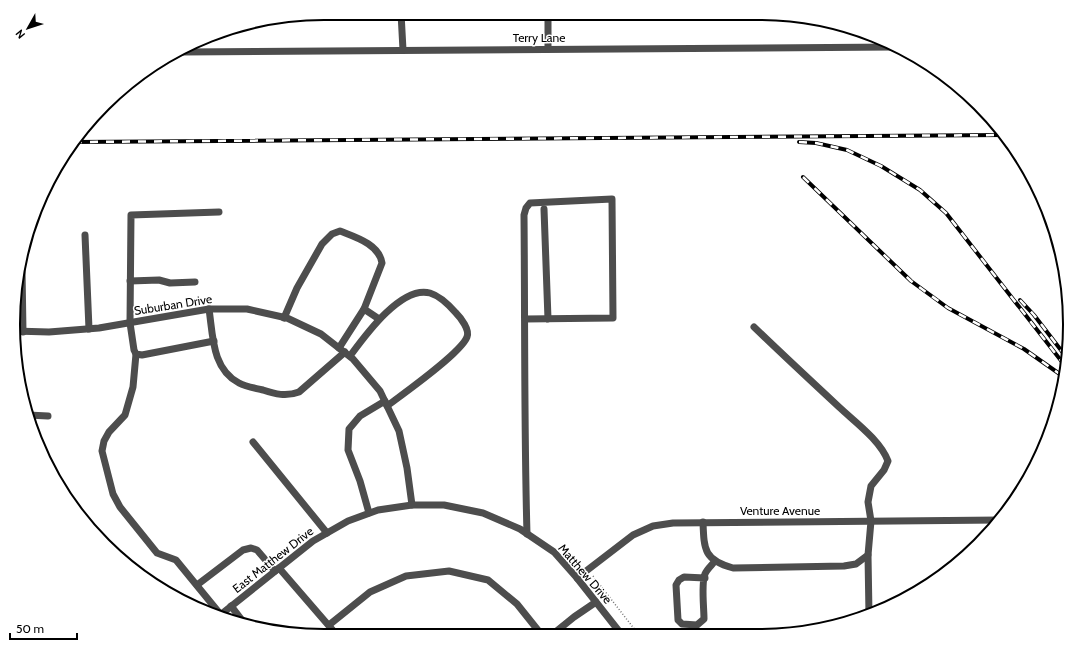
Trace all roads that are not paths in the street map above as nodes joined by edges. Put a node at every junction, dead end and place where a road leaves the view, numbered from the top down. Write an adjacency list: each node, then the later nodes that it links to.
1 (401, 20): 6 (street)
2 (548, 20): 5 (street)
3 (880, 47): 4 (street, Terry Lane); 5 (street, Terry Lane)
4 (884, 47)
5 (548, 49): 6 (street, Terry Lane)
6 (403, 50): 7 (street, Terry Lane)
7 (188, 52)
8 (544, 210): 18 (street)
9 (218, 212): 11 (street)
10 (85, 235): 22 (street)
11 (130, 281): 12 (street); 20 (street)
12 (195, 282)
13 (22, 291): 23 (street)
14 (364, 309): 16 (street); 19 (street); 25 (street)
15 (209, 310): 16 (street, Suburban Drive); 20 (street, Suburban Drive); 24 (street)
16 (284, 318): 25 (street, Suburban Drive)
17 (524, 318): 18 (street); 18 (street); 37 (street)
18 (548, 318)
19 (379, 320): 25 (street); 27 (street)
20 (130, 323): 22 (street, Suburban Drive); 26 (street)
21 (754, 327): 34 (street)
22 (89, 329): 23 (street, Suburban Drive)
23 (23, 332)
24 (214, 341): 25 (street); 26 (street)
25 (344, 352): 27 (street, Suburban Drive)
26 (136, 354): 43 (street)
27 (386, 404): 31 (street, Suburban Drive); 32 (street)
28 (34, 415): 29 (street)
29 (48, 416)
30 (253, 442): 36 (street)
31 (412, 504): 32 (street, East Matthew Drive); 37 (street, Matthew Drive)
32 (369, 513): 36 (street, East Matthew Drive)
33 (991, 520): 34 (street, Venture Avenue)
34 (871, 521): 35 (street, Venture Avenue); 38 (street)
35 (703, 522): 39 (street); 41 (street, Venture Avenue)
36 (327, 533): 40 (street, East Matthew Drive)
37 (527, 534): 41 (street, Matthew Drive)
38 (868, 555): 39 (street); 46 (street)
39 (715, 561): 42 (street)
40 (277, 570): 43 (street); 45 (street, East Matthew Drive); 50 (street)
41 (577, 578): 44 (street, Matthew Drive)
42 (705, 578): 42 (street)
43 (197, 585): 47 (street)
44 (596, 602): 53 (street); 54 (street, Matthew Drive)
45 (231, 606): 48 (street, East Matthew Drive); 49 (street)
46 (869, 608)
47 (215, 609)
48 (224, 612)
49 (239, 617)
50 (329, 625): 51 (street); 52 (street)
51 (332, 629)
52 (537, 629)
53 (559, 629)
54 (617, 629)

